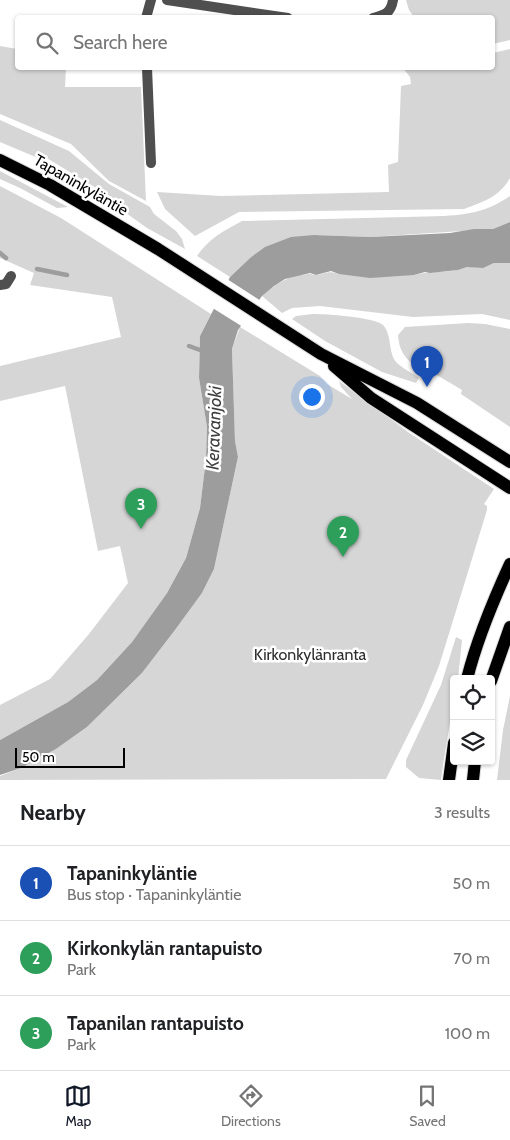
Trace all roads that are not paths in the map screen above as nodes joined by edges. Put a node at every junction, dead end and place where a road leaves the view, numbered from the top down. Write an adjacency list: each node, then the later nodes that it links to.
1 (151, 0): 4 (street)
2 (167, 0): 5 (street)
3 (393, 0): 6 (street)
4 (147, 15)
5 (268, 15)
6 (384, 15)
7 (148, 70): 9 (street)
8 (0, 160): 12 (main road, Tapaninkyläntie)
9 (151, 162)
10 (11, 276): 11 (street)
11 (0, 285)
12 (321, 354): 13 (main road, Tapaninkyläntie); 14 (main road, Tapaninkyläntie)
13 (510, 462)
14 (510, 488)
15 (510, 564): 17 (main road)
16 (510, 627): 18 (main road)
17 (467, 675)
18 (493, 675)
19 (450, 765): 21 (main road)
20 (475, 765): 22 (main road)
21 (448, 780)
22 (473, 780)

